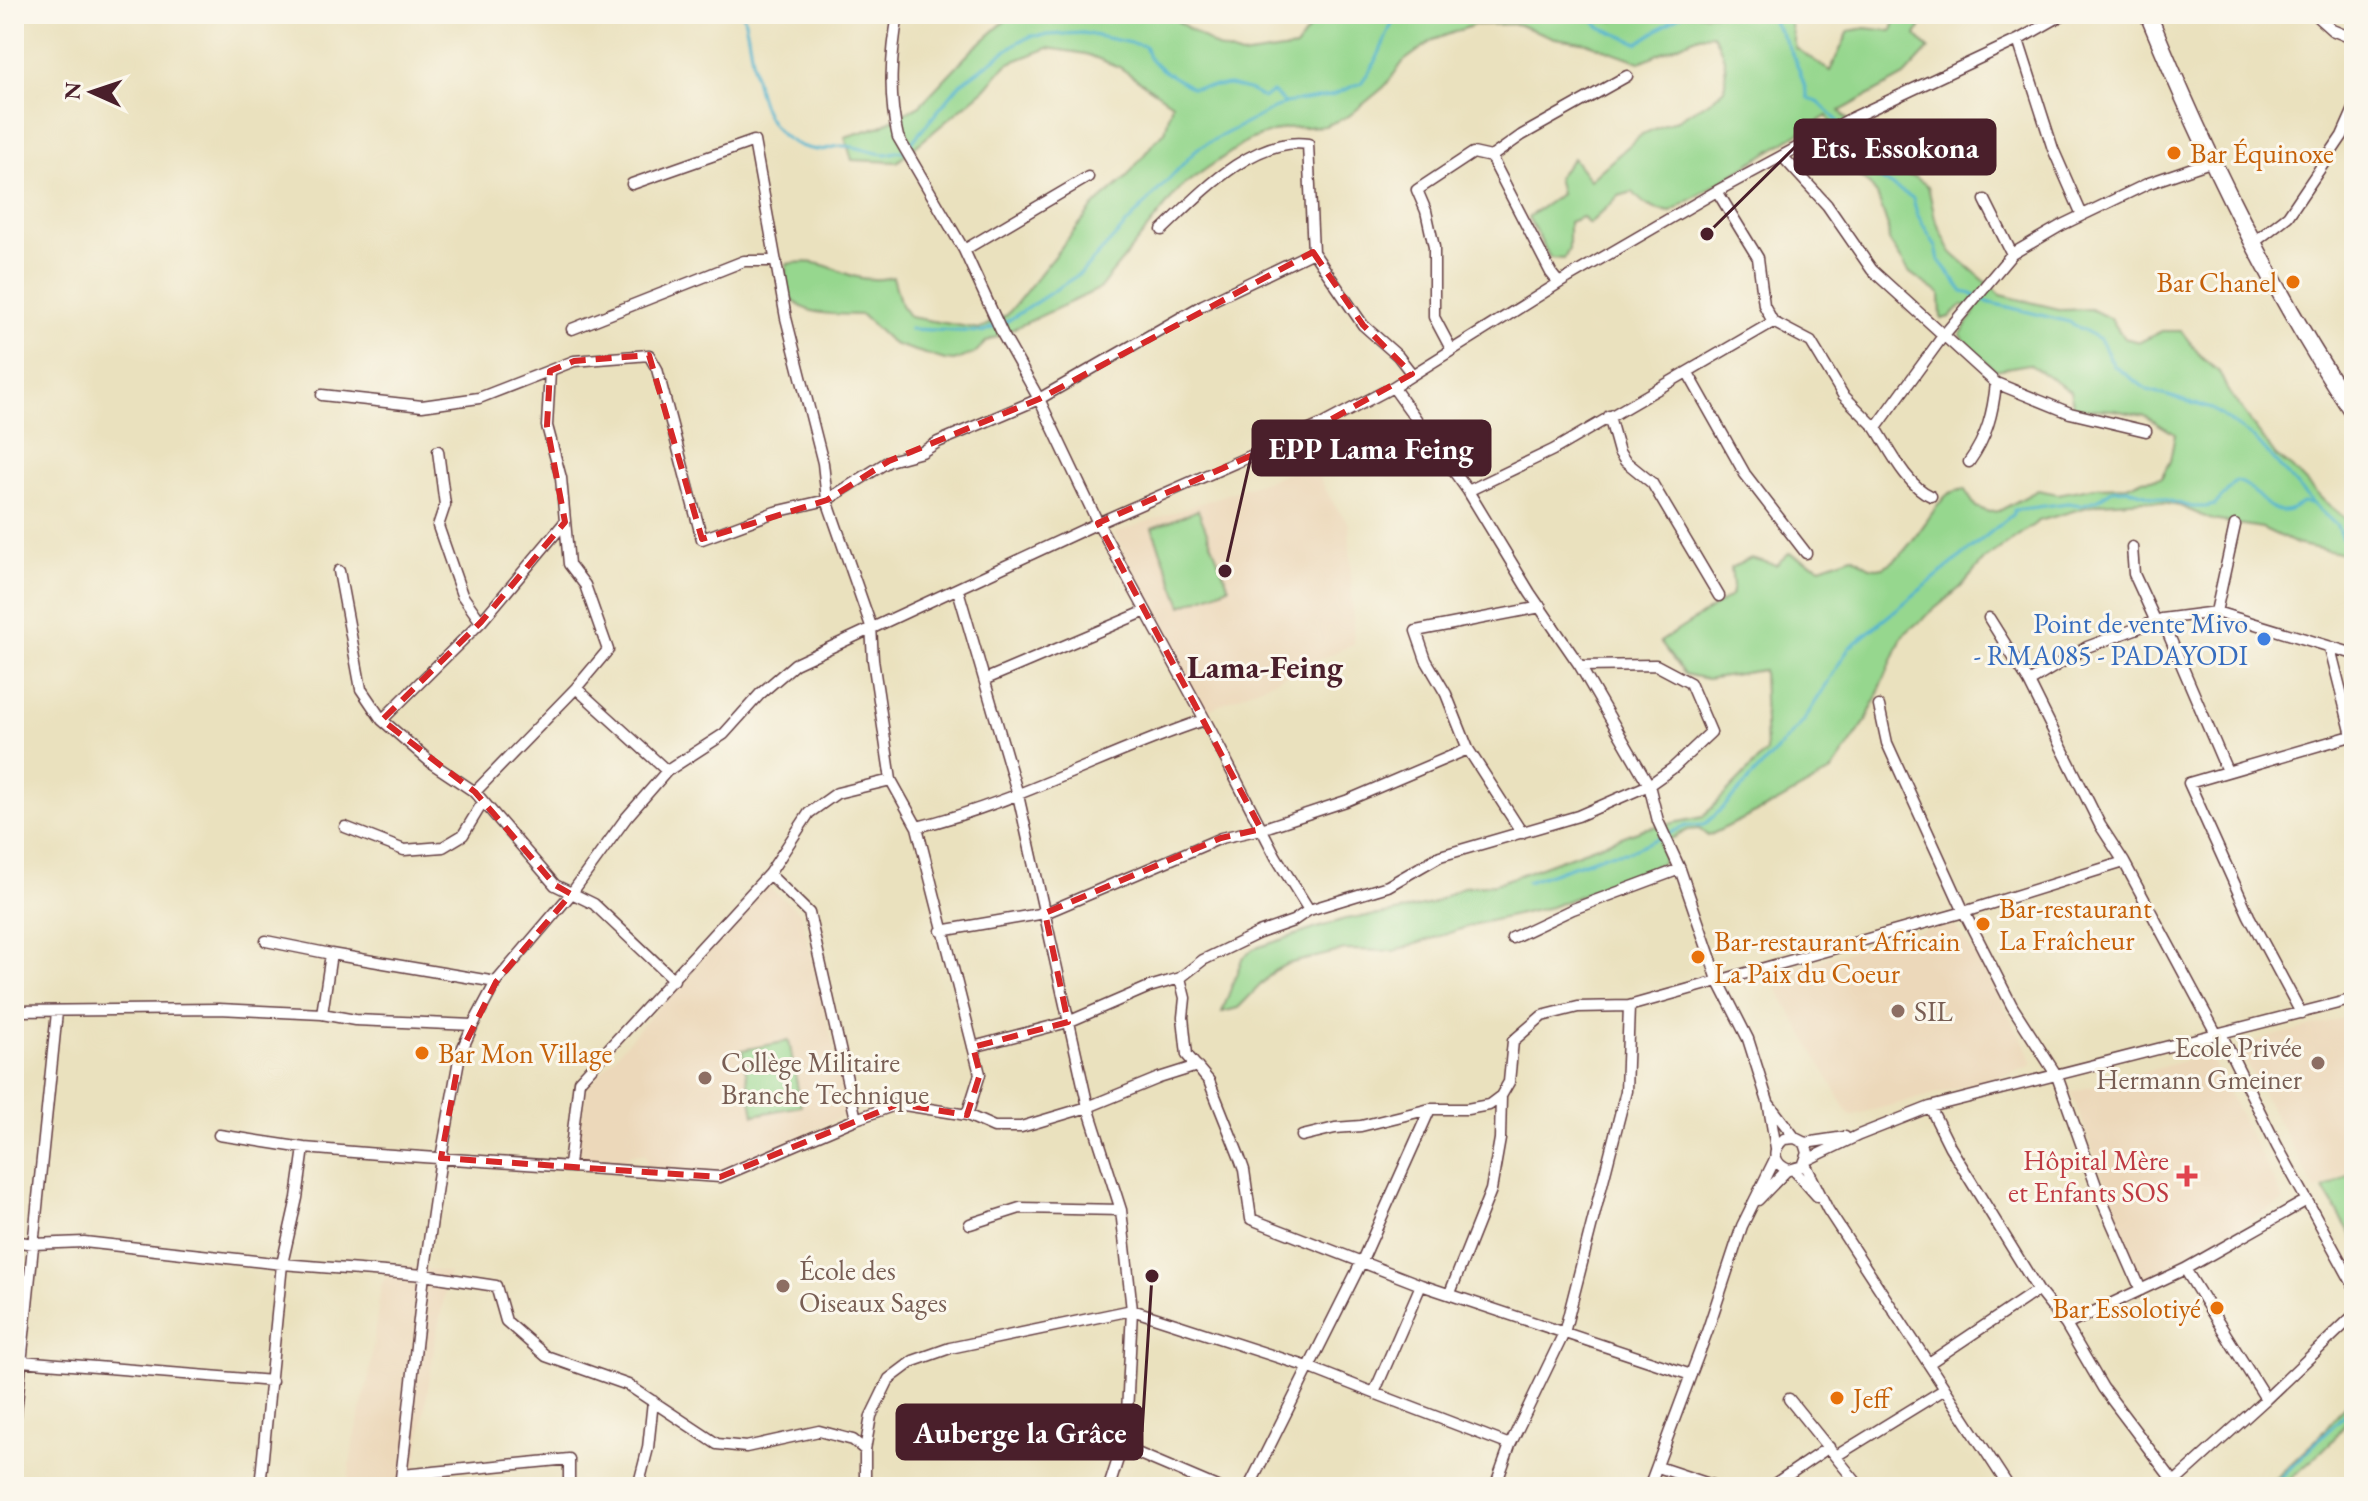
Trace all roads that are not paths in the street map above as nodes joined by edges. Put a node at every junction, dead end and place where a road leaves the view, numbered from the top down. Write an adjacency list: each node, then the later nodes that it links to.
1 (898, 14): 19 (street)
2 (2064, 14): 6 (street)
3 (2148, 14): 11 (main road)
4 (2314, 14): 5 (street)
5 (2354, 39)
6 (2018, 40): 10 (street); 16 (street)
7 (1627, 76): 9 (street)
8 (2353, 112): 18 (street)
9 (1491, 157): 23 (street); 27 (street)
10 (1783, 157): 14 (street); 26 (street)
11 (2213, 161): 16 (street); 18 (main road)
12 (1088, 177): 19 (street)
13 (632, 184): 22 (street)
14 (1717, 191): 23 (street); 24 (street)
15 (1985, 200): 21 (street)
16 (2082, 215): 21 (street)
17 (1162, 230): 20 (street)
18 (2252, 244): 35 (main road)
19 (964, 250): 34 (street)
20 (1313, 252): 30 (street); 34 (street)
21 (2012, 254): 26 (street)
22 (776, 261): 25 (street); 43 (street)
23 (1559, 283): 27 (street)
24 (1773, 322): 29 (street); 37 (street)
25 (572, 329)
26 (1943, 336): 31 (street); 37 (street)
27 (1451, 349): 30 (street)
28 (550, 371): 33 (street); 43 (street); 44 (street)
29 (1688, 373): 36 (street); 48 (street)
30 (1412, 374): 32 (street)
31 (1996, 383): 38 (street); 40 (street)
32 (1393, 387): 41 (street); 45 (street)
33 (322, 395)
34 (1039, 399): 43 (street); 45 (street)
35 (2354, 414)
36 (1609, 416): 41 (street); 51 (street)
37 (1876, 428): 42 (street)
38 (2146, 431)
39 (438, 451): 57 (street)
40 (1969, 462)
41 (1468, 491): 52 (street)
42 (1931, 496)
43 (827, 500): 58 (street)
44 (565, 522): 57 (street); 64 (street)
45 (1098, 523): 50 (street); 53 (street)
46 (2235, 525): 54 (street)
47 (2132, 547): 56 (street)
48 (1806, 553)
49 (339, 571): 66 (street)
50 (958, 590): 58 (street); 62 (street)
51 (1719, 596)
52 (1541, 607): 61 (street); 69 (street)
53 (1146, 611): 62 (street); 67 (street)
54 (2216, 612): 56 (street); 59 (street)
55 (1989, 618): 63 (street)
56 (2159, 620): 63 (street); 71 (street)
57 (481, 622): 66 (street)
58 (871, 626): 70 (street); 72 (street)
59 (2330, 648): 60 (street); 68 (street)
60 (2354, 654)
61 (1580, 666): 73 (street); 73 (street)
62 (986, 679): 75 (street)
63 (2029, 682): 81 (street)
64 (576, 688): 70 (street); 74 (street)
65 (1879, 706): 86 (street)
66 (382, 720): 74 (street)
67 (1204, 720): 75 (street); 79 (street)
68 (2352, 738): 71 (street)
69 (1468, 749): 79 (street); 80 (street)
70 (667, 771): 84 (street)
71 (2227, 771): 100 (street)
72 (891, 780): 78 (street); 83 (street)
73 (1649, 785): 80 (street); 82 (street)
74 (475, 792): 76 (street)
75 (1018, 795): 78 (street); 87 (street)
76 (483, 802): 77 (street); 84 (street)
77 (345, 827)
78 (917, 827): 88 (street)
79 (1261, 829): 85 (street); 87 (street)
80 (1522, 833): 85 (street)
81 (2124, 862): 86 (street); 104 (street)
82 (1680, 869): 89 (street); 94 (street)
83 (769, 874): 93 (street); 114 (street)
84 (571, 894): 93 (street); 95 (street)
85 (1309, 910): 92 (street)
86 (1964, 912): 94 (street); 107 (street)
87 (1045, 913): 88 (street); 102 (street)
88 (941, 931): 105 (street)
89 (1512, 938)
90 (266, 941): 91 (street)
91 (331, 954): 95 (street); 101 (street)
92 (1180, 978): 102 (street); 106 (street)
93 (674, 980): 123 (street)
94 (1718, 980): 97 (street); 109 (street)
95 (496, 982): 103 (street)
96 (2354, 999): 100 (street)
97 (1629, 1006): 108 (street); 144 (street)
98 (14, 1011): 99 (street)
99 (57, 1012): 101 (street); 131 (street)
100 (2301, 1013): 104 (street)
101 (322, 1014): 103 (street)
102 (1068, 1022): 105 (street); 110 (street)
103 (473, 1025): 121 (street)
104 (2219, 1035): 107 (street); 125 (street)
105 (973, 1047): 113 (street)
106 (1197, 1066): 110 (street); 132 (street)
107 (2057, 1076): 111 (street); 139 (street)
108 (1501, 1096): 112 (street); 140 (street)
109 (1768, 1102): 118 (street); 120 (street)
110 (1088, 1107): 113 (street); 126 (street)
111 (1930, 1107): 116 (street); 138 (street)
112 (1430, 1109): 117 (street); 132 (street)
113 (967, 1115): 114 (street)
114 (856, 1119): 123 (street)
115 (219, 1135): 119 (street)
116 (1859, 1135): 118 (street); 122 (street)
117 (1302, 1136)
118 (1800, 1141): 120 (street); 122 (street)
119 (304, 1148): 121 (street); 133 (street)
120 (1776, 1153): 124 (street); 127 (street)
121 (441, 1158): 123 (street); 135 (street)
122 (1806, 1162): 124 (street); 128 (street)
123 (569, 1165)
124 (1790, 1170): 127 (street); 128 (street)
125 (2307, 1200): 134 (street); 137 (street)
126 (1121, 1210): 129 (street); 141 (street)
127 (1748, 1210): 148 (street)
128 (1828, 1210): 146 (street)
129 (970, 1224)
130 (14, 1241): 131 (street)
131 (33, 1244): 133 (street); 145 (street)
132 (1361, 1263): 136 (street); 147 (street)
133 (282, 1264): 135 (street); 149 (street)
134 (2185, 1269): 139 (street); 153 (street)
135 (424, 1275): 154 (street); 161 (street)
136 (1421, 1285): 140 (street); 151 (street)
137 (2354, 1286)
138 (2038, 1290): 143 (street); 146 (street)
139 (2141, 1290): 143 (street)
140 (1450, 1293): 144 (street)
141 (1132, 1310): 147 (street); 157 (street); 158 (street)
142 (2354, 1315): 153 (street)
143 (2066, 1325): 162 (street)
144 (1564, 1333): 148 (street); 156 (street)
145 (21, 1361): 149 (street); 155 (street)
146 (1929, 1363): 150 (street)
147 (1308, 1367): 151 (street); 169 (street)
148 (1691, 1375): 160 (street)
149 (272, 1381): 163 (street)
150 (1945, 1389): 159 (street); 175 (street)
151 (1374, 1393): 156 (street)
152 (1789, 1399): 159 (street)
153 (2266, 1399): 162 (street)
154 (653, 1401): 158 (street); 165 (street)
155 (14, 1432)
156 (1510, 1445): 170 (street)
157 (1123, 1447): 167 (street); 168 (street)
158 (865, 1450): 166 (street)
159 (1833, 1452): 173 (street); 174 (street)
160 (1658, 1467): 171 (street); 172 (street)
161 (401, 1481): 164 (street)
162 (2171, 1485)
163 (260, 1487)
164 (569, 1487)
165 (638, 1487)
166 (865, 1487)
167 (1109, 1487)
168 (1217, 1487)
169 (1249, 1487)
170 (1495, 1487)
171 (1649, 1487)
172 (1718, 1487)
173 (1770, 1487)
174 (1860, 1487)
175 (2009, 1487)

